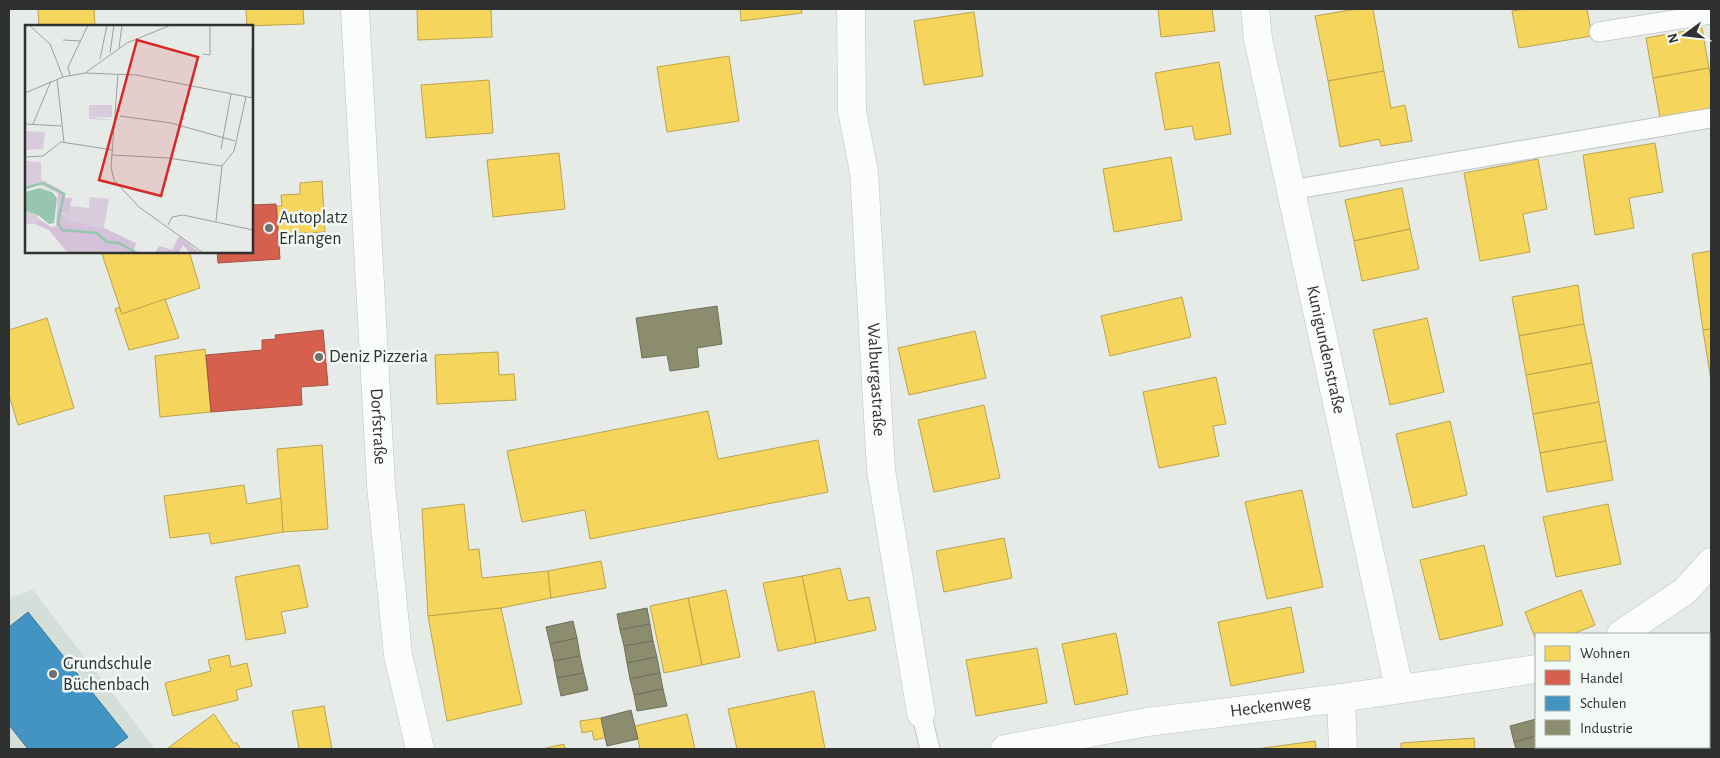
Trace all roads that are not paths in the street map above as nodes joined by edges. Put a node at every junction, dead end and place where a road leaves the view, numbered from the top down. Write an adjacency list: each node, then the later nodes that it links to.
1 (355, 9): 14 (street, Dorfstraße)
2 (851, 9): 13 (street, Walburgastraße)
3 (1255, 9): 7 (street, Kunigundenstraße)
4 (1711, 14): 5 (lane)
5 (1599, 32)
6 (1711, 118): 7 (lane)
7 (1291, 190): 11 (street, Kunigundenstraße)
8 (1711, 562): 9 (street)
9 (1622, 633)
10 (1535, 669): 11 (street, Heckenweg)
11 (1399, 688): 12 (street, Heckenweg)
12 (1340, 698): 16 (street, Heckenweg); 17 (street)
13 (921, 713): 15 (lane, Walburgastraße)
14 (420, 749)
15 (930, 749)
16 (1005, 749)
17 (1343, 749)

